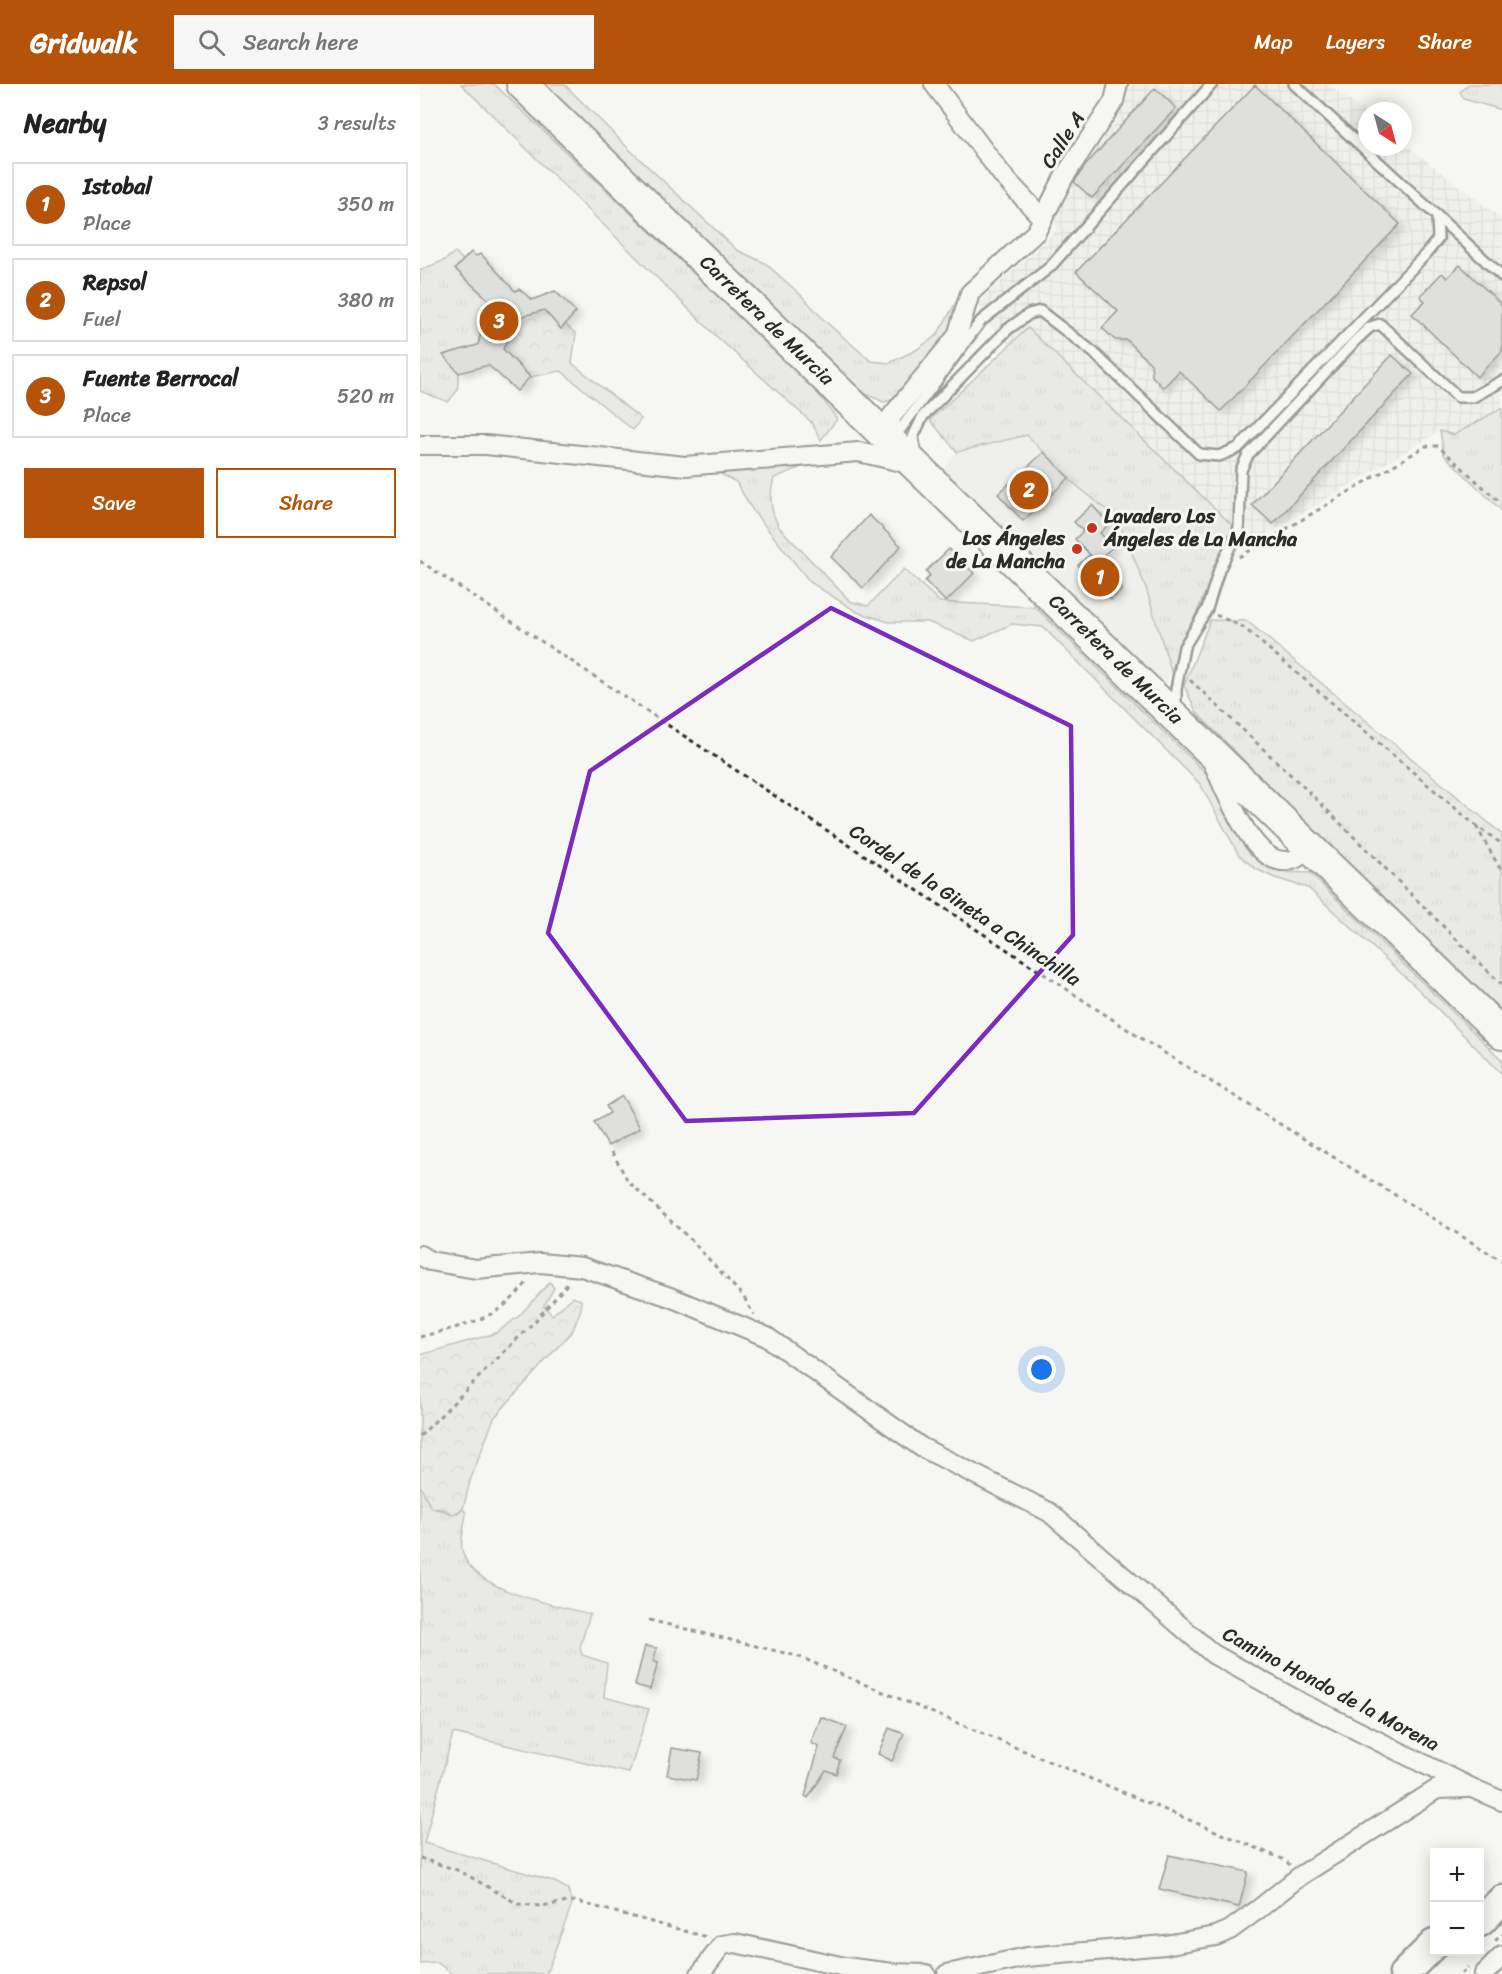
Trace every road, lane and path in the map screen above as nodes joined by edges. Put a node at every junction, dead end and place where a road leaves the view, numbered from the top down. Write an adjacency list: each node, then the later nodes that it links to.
1 (522, 84): 10 (highway, Carretera de Murcia)
2 (934, 84): 7 (street)
3 (1118, 84): 7 (street, Calle A)
4 (1212, 84): 10 (lane)
5 (1294, 84): 6 (lane)
6 (1437, 217): 8 (lane); 12 (lane)
7 (1043, 219): 10 (street, Calle A)
8 (1502, 276)
9 (1502, 381): 15 (lane)
10 (891, 439): 12 (highway, Carretera de Murcia)
11 (420, 445): 12 (street)
12 (918, 466): 18 (highway, Carretera de Murcia)
13 (1502, 504): 15 (path)
14 (420, 561): 26 (path, Cordel de la Gineta a Chinchilla)
15 (1219, 570): 16 (lane)
16 (1207, 609): 17 (lane); 19 (path)
17 (1180, 670): 18 (lane); 22 (path)
18 (1176, 717): 23 (highway, Carretera de Murcia)
19 (1475, 825): 20 (path); 21 (path)
20 (1502, 844)
21 (1502, 872)
22 (1502, 985)
23 (1502, 1034)
24 (612, 1152): 30 (path)
25 (420, 1255): 27 (street, Camino Hondo de la Morena)
26 (1502, 1261)
27 (540, 1263): 28 (street, Camino Hondo de la Morena); 29 (path)
28 (582, 1267): 30 (street, Camino Hondo de la Morena); 31 (path)
29 (420, 1337)
30 (767, 1337): 33 (street, Camino Hondo de la Morena)
31 (420, 1436)
32 (649, 1620): 36 (path)
33 (1472, 1788): 34 (street, Camino Hondo de la Morena); 36 (street)
34 (1502, 1801)
35 (420, 1858): 41 (path)
36 (1300, 1876): 46 (street)
37 (1502, 1880): 38 (main road)
38 (1484, 1896)
39 (1502, 1900): 40 (main road)
40 (1484, 1917)
41 (722, 1945): 44 (street); 45 (street)
42 (1430, 1948): 47 (main road)
43 (1445, 1956): 48 (main road)
44 (700, 1974)
45 (926, 1974)
46 (947, 1974)
47 (1404, 1974)
48 (1426, 1974)

